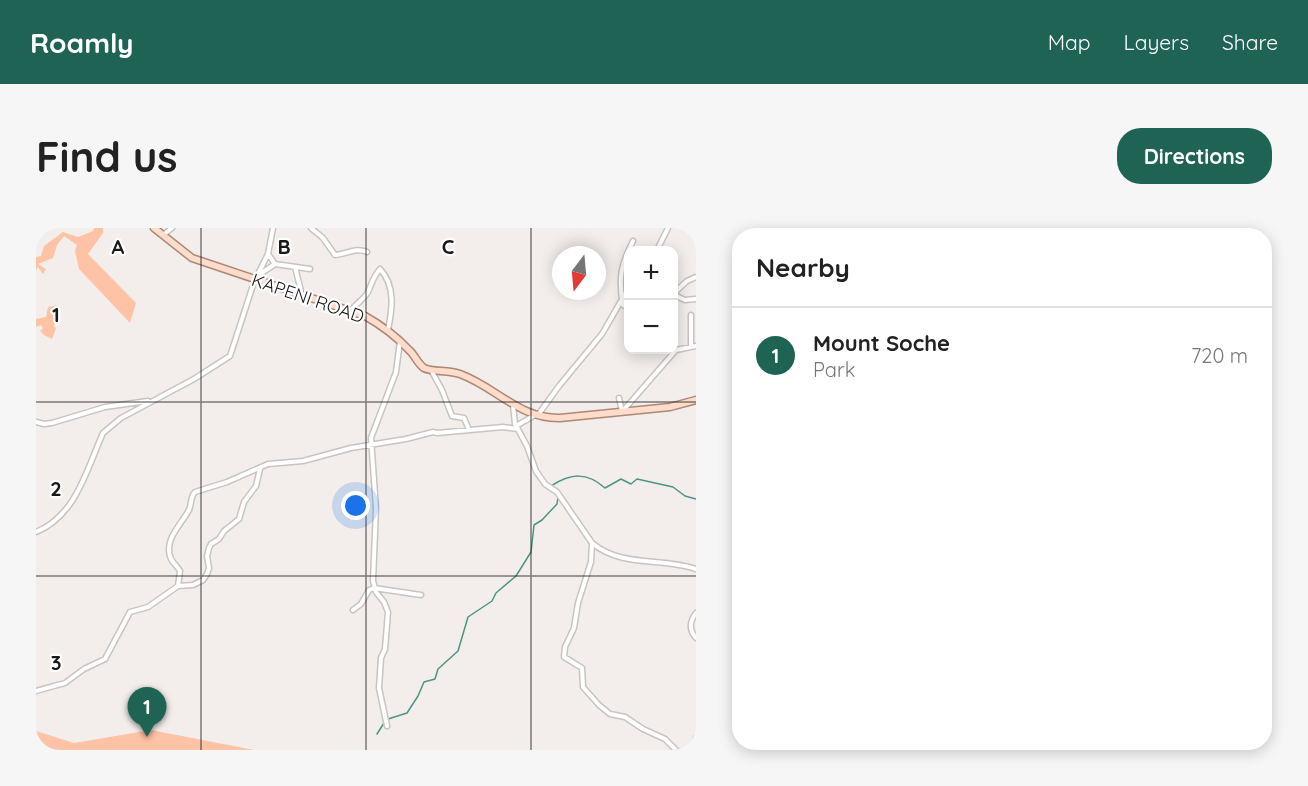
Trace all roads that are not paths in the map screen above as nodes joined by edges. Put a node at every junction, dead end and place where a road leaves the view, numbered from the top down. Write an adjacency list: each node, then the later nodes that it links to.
1 (153, 228): 6 (main road, KAPENI ROAD)
2 (172, 228): 6 (street)
3 (273, 228): 10 (street)
4 (311, 228): 9 (street)
5 (668, 228): 8 (street)
6 (163, 236): 14 (main road, KAPENI ROAD)
7 (633, 241): 21 (street)
8 (659, 246)
9 (367, 252)
10 (268, 254): 11 (street); 14 (street)
11 (275, 264): 12 (street); 14 (street)
12 (294, 267): 13 (street); 17 (street)
13 (310, 269)
14 (257, 277): 17 (main road, KAPENI ROAD); 31 (street)
15 (696, 277): 16 (street)
16 (678, 290)
17 (302, 295): 23 (main road, KAPENI ROAD)
18 (624, 296): 21 (street)
19 (678, 296): 20 (street)
20 (696, 299)
21 (622, 300): 22 (street); 34 (street)
22 (624, 306)
23 (350, 311): 25 (main road, KAPENI ROAD); 25 (street)
24 (691, 315): 27 (street)
25 (388, 331): 26 (main road, KAPENI ROAD)
26 (400, 341): 28 (main road, KAPENI ROAD); 38 (street)
27 (693, 346): 33 (street)
28 (430, 370): 32 (main road); 37 (street)
29 (619, 398): 33 (street)
30 (696, 400): 33 (main road)
31 (151, 401): 35 (street); 40 (street)
32 (513, 405): 34 (main road); 36 (street)
33 (622, 412): 34 (main road)
34 (536, 415): 36 (street)
35 (36, 422)
36 (517, 427): 37 (street); 41 (street)
37 (470, 430): 38 (street)
38 (371, 444): 39 (street); 44 (street)
39 (260, 468): 43 (street); 43 (street)
40 (36, 532)
41 (592, 543): 42 (street); 52 (street)
42 (696, 569)
43 (178, 586): 49 (street)
44 (374, 588): 45 (street); 46 (street); 50 (street)
45 (421, 595)
46 (353, 610)
47 (696, 613): 48 (street)
48 (696, 638)
49 (36, 691)
50 (387, 726)
51 (696, 738): 53 (street)
52 (676, 750)
53 (692, 750)

